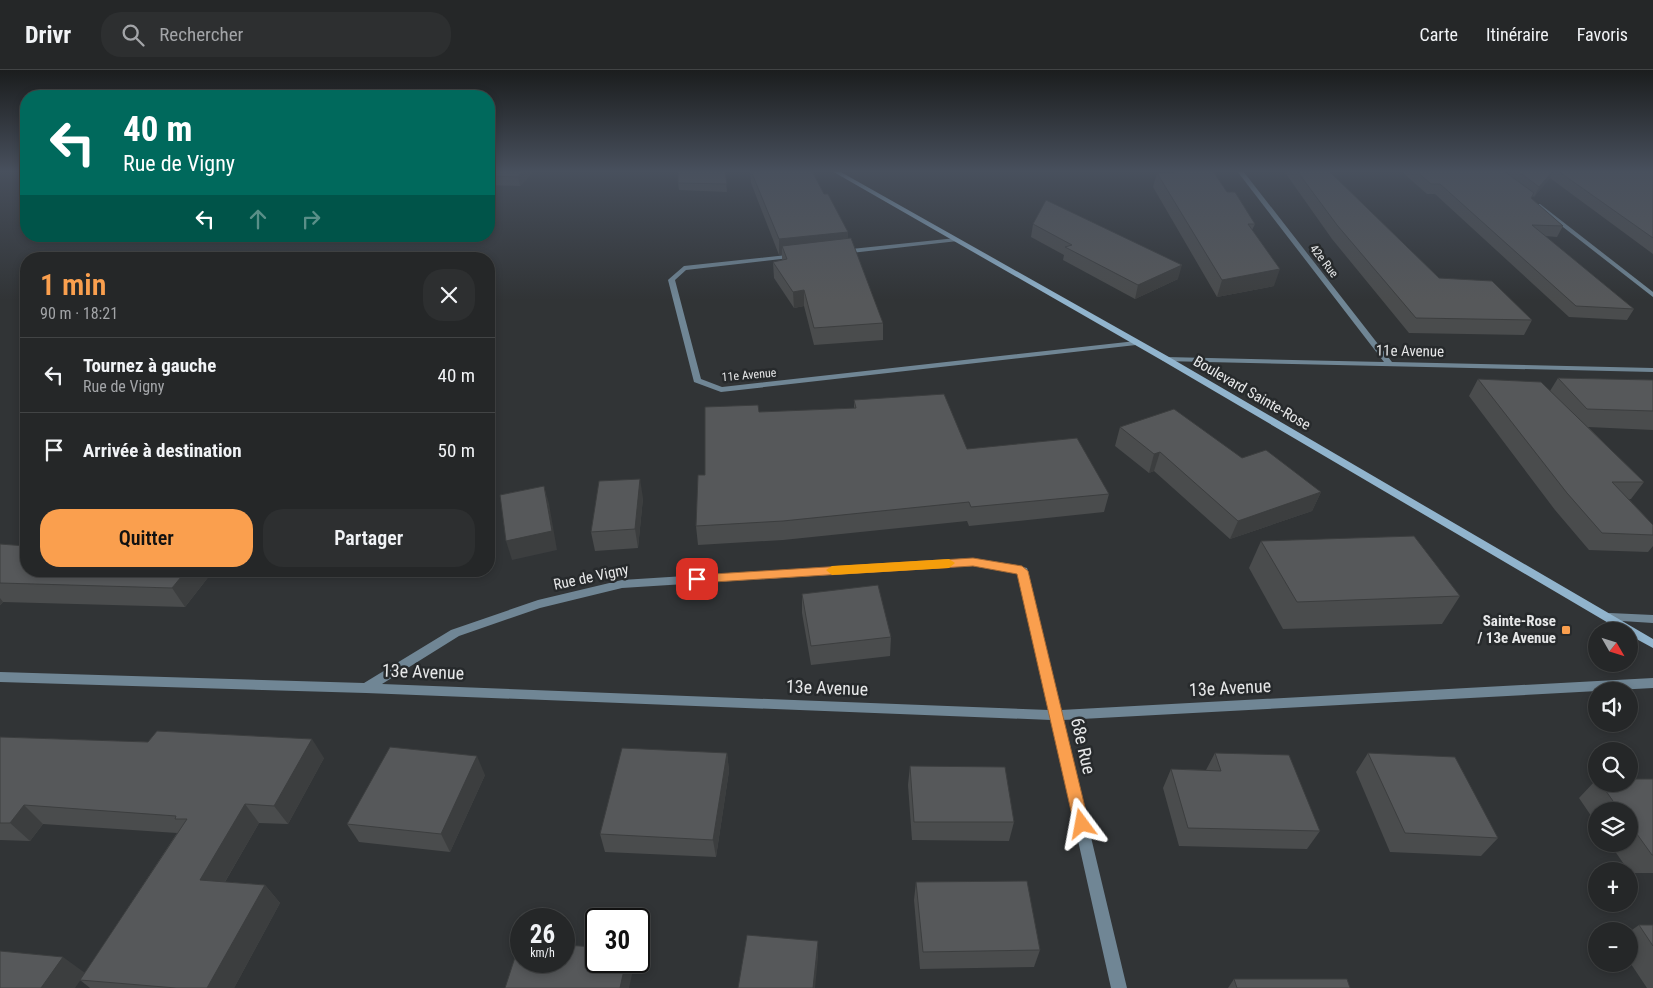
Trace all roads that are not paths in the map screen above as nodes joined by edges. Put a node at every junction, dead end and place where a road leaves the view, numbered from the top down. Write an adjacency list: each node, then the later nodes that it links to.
1 (910, 214): 4 (street, Boulevard Sainte-Rose)
2 (1273, 214): 10 (street, 42e Rue)
3 (1550, 214): 7 (street)
4 (956, 240): 5 (street); 8 (street, Boulevard Sainte-Rose)
5 (830, 253)
6 (800, 256): 8 (street, 11e Avenue)
7 (1653, 295)
8 (1136, 342): 9 (street, Boulevard Sainte-Rose)
9 (1166, 359): 10 (street, 11e Avenue); 13 (street, Boulevard Sainte-Rose)
10 (1390, 364): 11 (street, 11e Avenue)
11 (1653, 370)
12 (1022, 571): 18 (street, Rue de Vigny); 19 (street, 68e Rue)
13 (1610, 617): 14 (street); 15 (street, Boulevard Sainte-Rose)
14 (1653, 619)
15 (1653, 644)
16 (0, 676): 18 (street, 13e Avenue)
17 (1653, 683): 19 (street, 13e Avenue)
18 (366, 688): 19 (street, 13e Avenue)
19 (1057, 715): 20 (street, 68e Rue)
20 (1119, 988)

